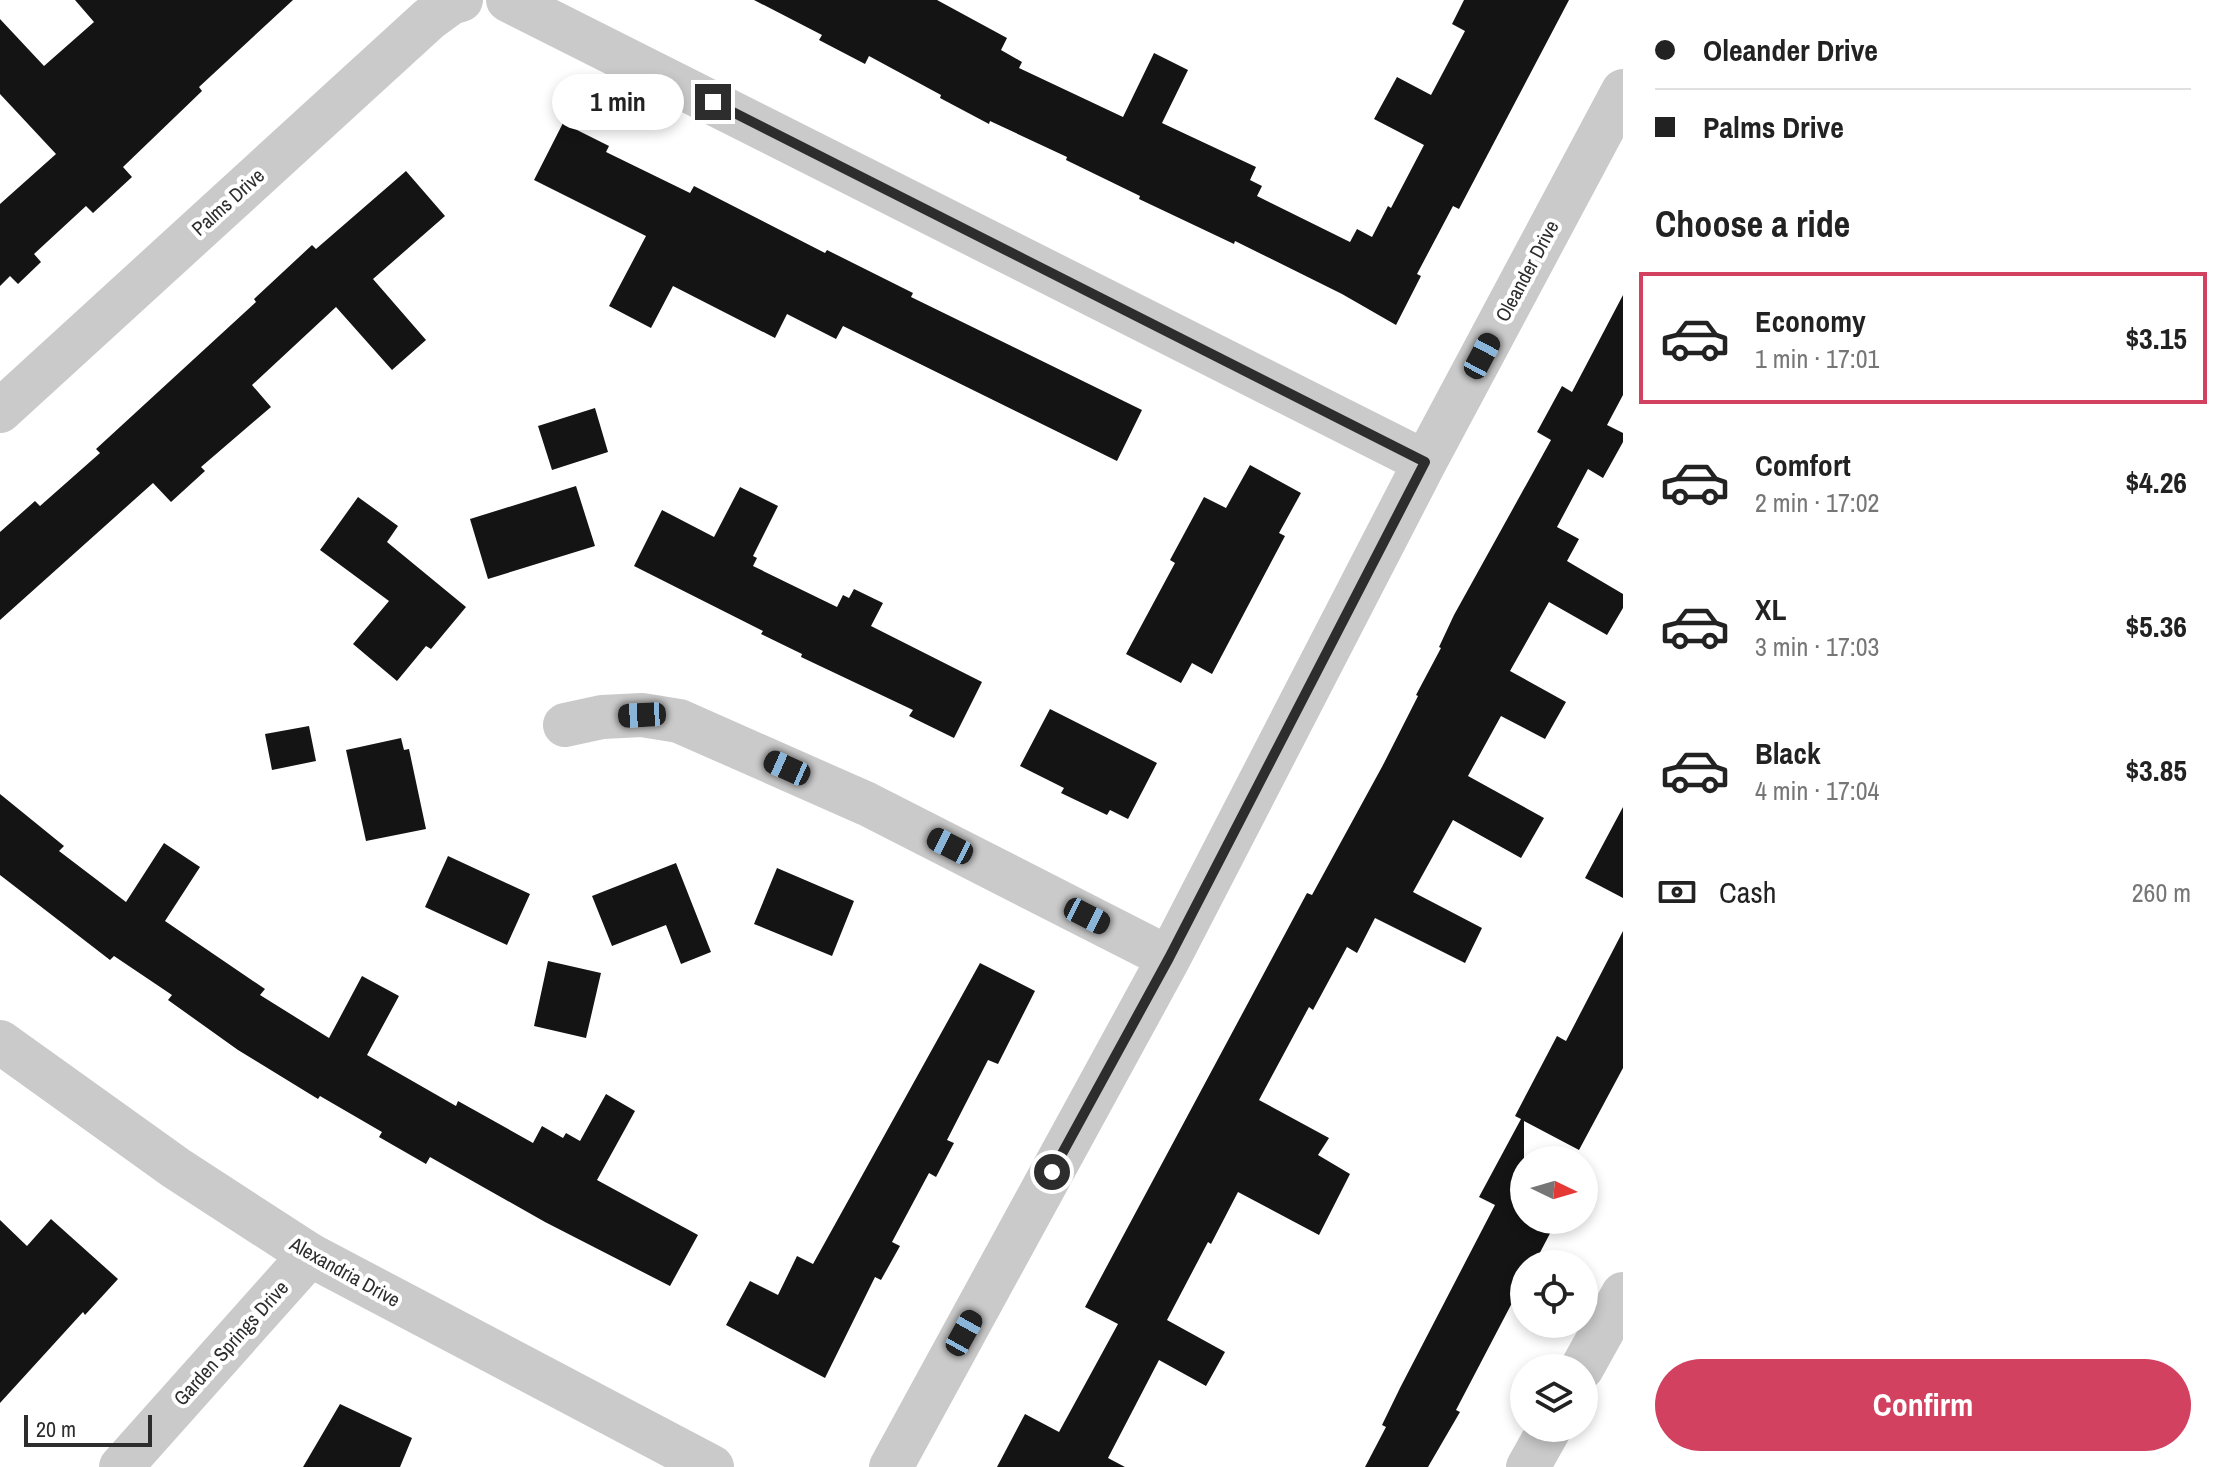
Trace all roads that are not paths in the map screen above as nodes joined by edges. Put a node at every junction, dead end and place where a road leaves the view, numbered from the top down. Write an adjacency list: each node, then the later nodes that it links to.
1 (461, 0): 4 (street, Palms Drive)
2 (508, 0): 5 (street)
3 (1623, 91): 5 (street, Oleander Drive)
4 (0, 411)
5 (1425, 462): 7 (street, Oleander Drive)
6 (565, 725): 7 (street)
7 (1169, 958): 15 (street, Oleander Drive)
8 (0, 1042): 9 (street, Alexandria Drive)
9 (310, 1255): 13 (street, Garden Springs Drive); 14 (street, Alexandria Drive)
10 (1623, 1294): 11 (street)
11 (1590, 1354)
12 (1542, 1442): 16 (street)
13 (121, 1467)
14 (712, 1467)
15 (891, 1467)
16 (1528, 1467)

